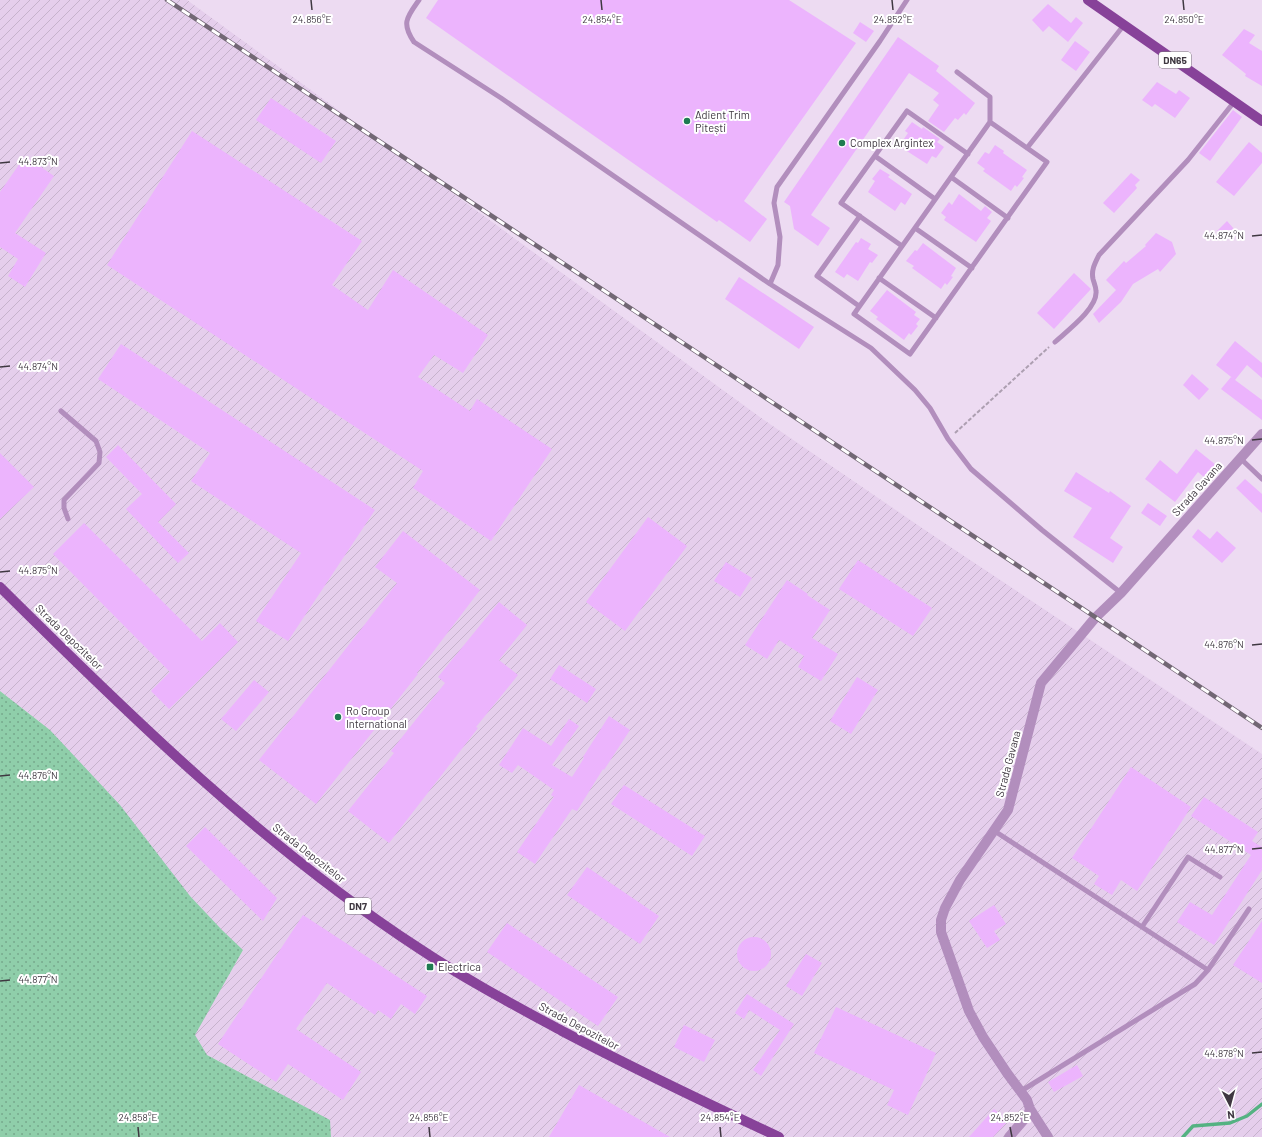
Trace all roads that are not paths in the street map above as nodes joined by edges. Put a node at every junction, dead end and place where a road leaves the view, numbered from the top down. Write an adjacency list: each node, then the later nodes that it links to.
1 (419, 0): 20 (lane)
2 (906, 0): 20 (lane)
3 (1088, 0): 4 (main road, DN65)
4 (1124, 25): 6 (main road, DN65); 9 (lane)
5 (957, 72): 8 (lane)
6 (1234, 102): 7 (main road, DN65); 23 (lane)
7 (1262, 121)
8 (990, 122): 9 (lane); 10 (lane)
9 (1027, 148): 15 (lane)
10 (968, 154): 11 (lane); 12 (lane)
11 (875, 156): 13 (lane); 14 (lane)
12 (951, 177): 13 (lane); 15 (lane)
13 (935, 199): 16 (lane)
14 (860, 216): 17 (lane); 21 (lane)
15 (1008, 218): 18 (lane)
16 (915, 228): 17 (lane); 18 (lane)
17 (902, 246): 19 (lane)
18 (972, 268): 22 (lane)
19 (879, 278): 21 (lane); 22 (lane)
20 (770, 284): 30 (lane)
21 (859, 306): 22 (lane)
22 (936, 318)
23 (1055, 342)
24 (61, 411): 28 (lane)
25 (1262, 434): 26 (street, Strada Gavana)
26 (1240, 458): 27 (lane); 30 (street, Strada Gavana)
27 (1262, 479)
28 (68, 519)
29 (0, 587): 38 (main road, Strada Depozitelor / DN7)
30 (1121, 593): 31 (street, Strada Gavana)
31 (993, 830): 34 (lane); 36 (street, Strada Gavana)
32 (1220, 877): 34 (lane)
33 (1249, 909): 35 (lane)
34 (1142, 927): 35 (lane)
35 (1208, 970): 36 (lane)
36 (1021, 1091): 37 (street, Strada Gavana)
37 (1030, 1109): 39 (street); 40 (street, Strada Gavana)
38 (779, 1137)
39 (1009, 1137)
40 (1048, 1137)

